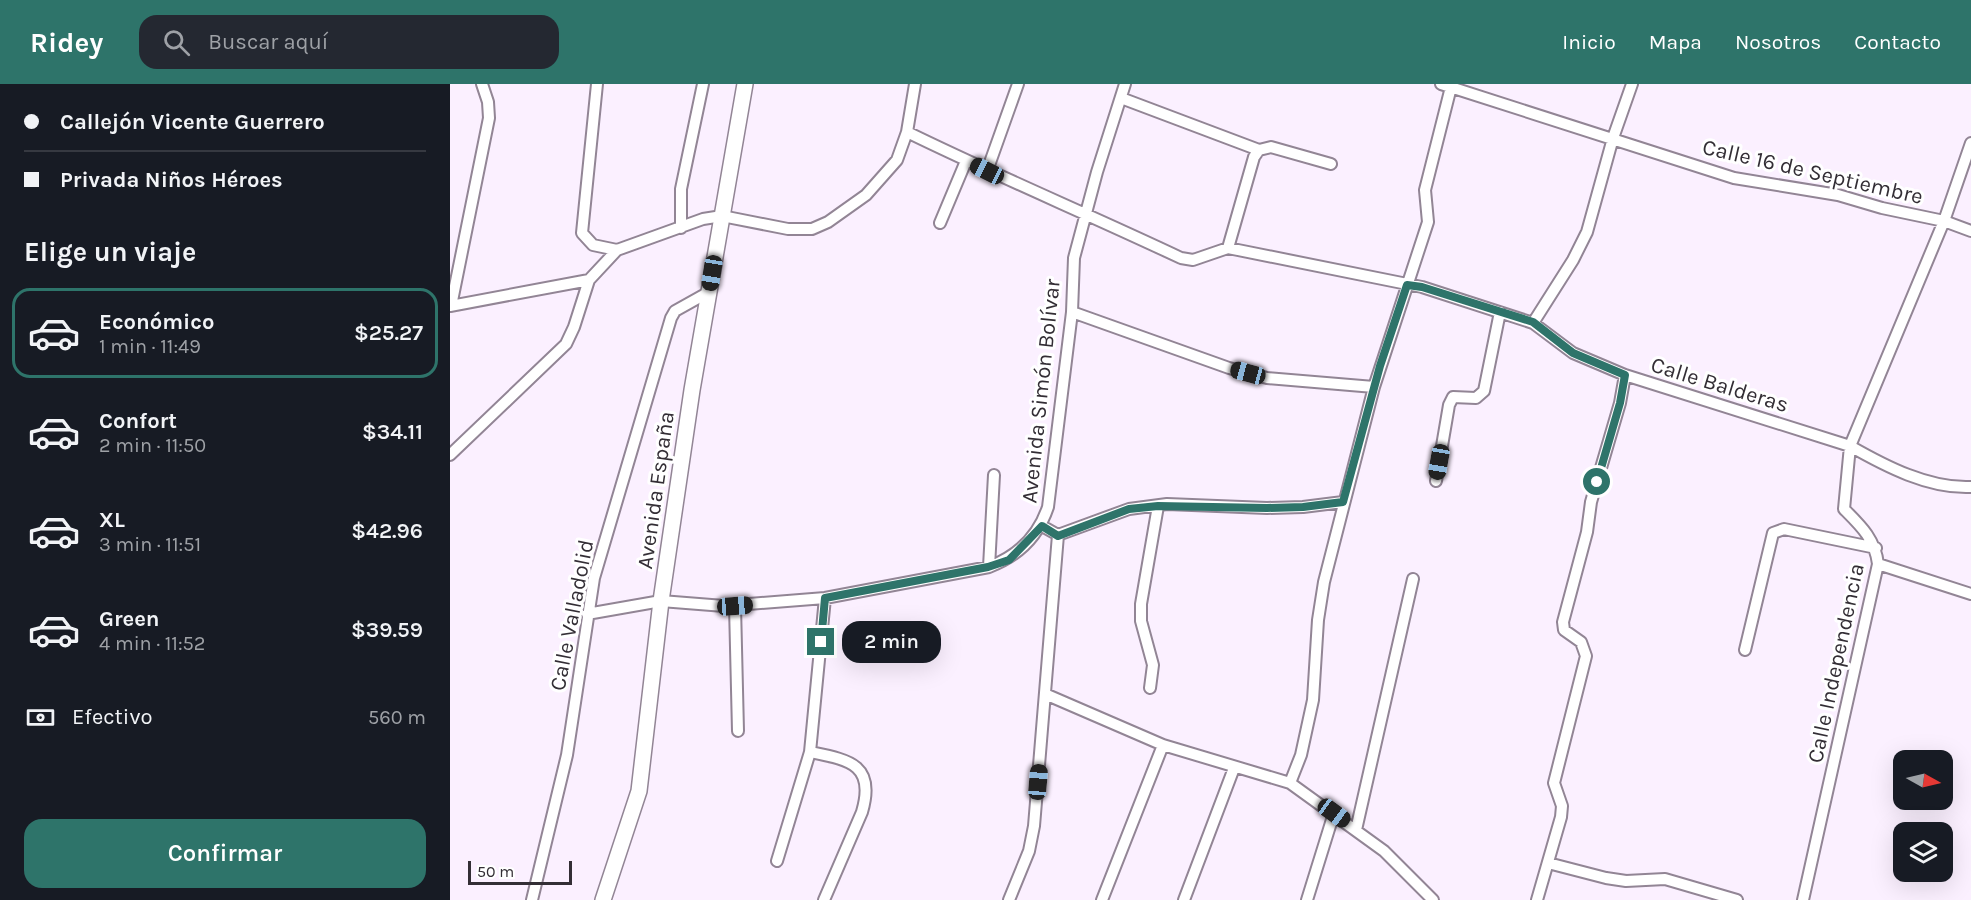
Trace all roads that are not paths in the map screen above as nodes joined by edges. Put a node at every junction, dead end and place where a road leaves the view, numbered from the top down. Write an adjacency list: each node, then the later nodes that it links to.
1 (482, 84): 29 (street)
2 (597, 84): 25 (street)
3 (703, 84): 22 (street)
4 (745, 84): 19 (street, Avenida España)
5 (915, 84): 11 (street)
6 (1018, 84): 17 (street)
7 (1125, 84): 10 (street, Avenida Simón Bolívar)
8 (1632, 84): 12 (street)
9 (1446, 86): 12 (street, Calle 16 de Septiembre); 27 (street)
10 (1121, 98): 14 (street); 18 (street, Avenida Simón Bolívar)
11 (908, 132): 15 (street); 19 (street)
12 (1613, 138): 20 (street, Calle 16 de Septiembre); 32 (street)
13 (1971, 143): 20 (street, Calle Independencia)
14 (1259, 150): 16 (street); 24 (street)
15 (966, 161): 17 (street); 21 (street)
16 (1331, 164)
17 (987, 171): 18 (street)
18 (1086, 213): 24 (street); 30 (street, Avenida Simón Bolívar)
19 (722, 216): 22 (street); 28 (street, Avenida España)
20 (1944, 221): 23 (street, Calle 16 de Septiembre); 35 (street, Calle Independencia)
21 (940, 224)
22 (681, 228): 25 (street)
23 (1971, 231)
24 (1228, 248): 27 (street, Calle Balderas)
25 (617, 250): 26 (street)
26 (589, 280): 29 (street); 36 (street)
27 (1407, 285): 31 (street, Calle Balderas); 34 (street)
28 (710, 292): 50 (street, Avenida España); 52 (street, Calle Valladolid)
29 (450, 306)
30 (1072, 312): 34 (street); 42 (street, Avenida Simón Bolívar)
31 (1500, 312): 32 (street, Calle Balderas); 38 (street)
32 (1533, 322): 33 (street, Calle Balderas)
33 (1625, 375): 35 (street, Calle Balderas); 64 (street)
34 (1374, 387): 40 (street)
35 (1850, 446): 39 (street, Calle Balderas); 44 (street, Calle Independencia)
36 (450, 455)
37 (994, 475): 46 (street)
38 (1436, 481)
39 (1971, 488)
40 (1343, 502): 41 (street); 60 (street)
41 (1158, 506): 43 (street); 54 (street)
42 (1042, 526): 43 (street); 46 (street, Avenida Simón Bolívar)
43 (1058, 536): 55 (street)
44 (1876, 548): 45 (street, Calle Independencia); 53 (street)
45 (1878, 564): 48 (street); 75 (street, Calle Independencia)
46 (988, 567): 49 (street, Avenida Simón Bolívar)
47 (1413, 579): 62 (street)
48 (1971, 594)
49 (825, 598): 51 (street, Avenida Simón Bolívar); 58 (street)
50 (661, 602): 51 (street, Avenida Simón Bolívar); 52 (street, Avenida Simón Bolívar); 66 (street, Avenida España)
51 (735, 606): 56 (street)
52 (587, 614): 65 (street, Calle Valladolid)
53 (1745, 650)
54 (1150, 688)
55 (1045, 694): 57 (street); 68 (street)
56 (738, 731)
57 (1163, 745): 59 (street); 69 (street)
58 (810, 752): 63 (street); 67 (street)
59 (1234, 768): 60 (street); 70 (street)
60 (1290, 783): 61 (street)
61 (1334, 813): 62 (street); 71 (street)
62 (1356, 830): 72 (street)
63 (777, 861)
64 (1548, 863): 73 (street); 74 (street)
65 (532, 900)
66 (603, 900)
67 (824, 900)
68 (1009, 900)
69 (1102, 900)
70 (1184, 900)
71 (1307, 900)
72 (1433, 900)
73 (1536, 900)
74 (1737, 900)
75 (1803, 900)

